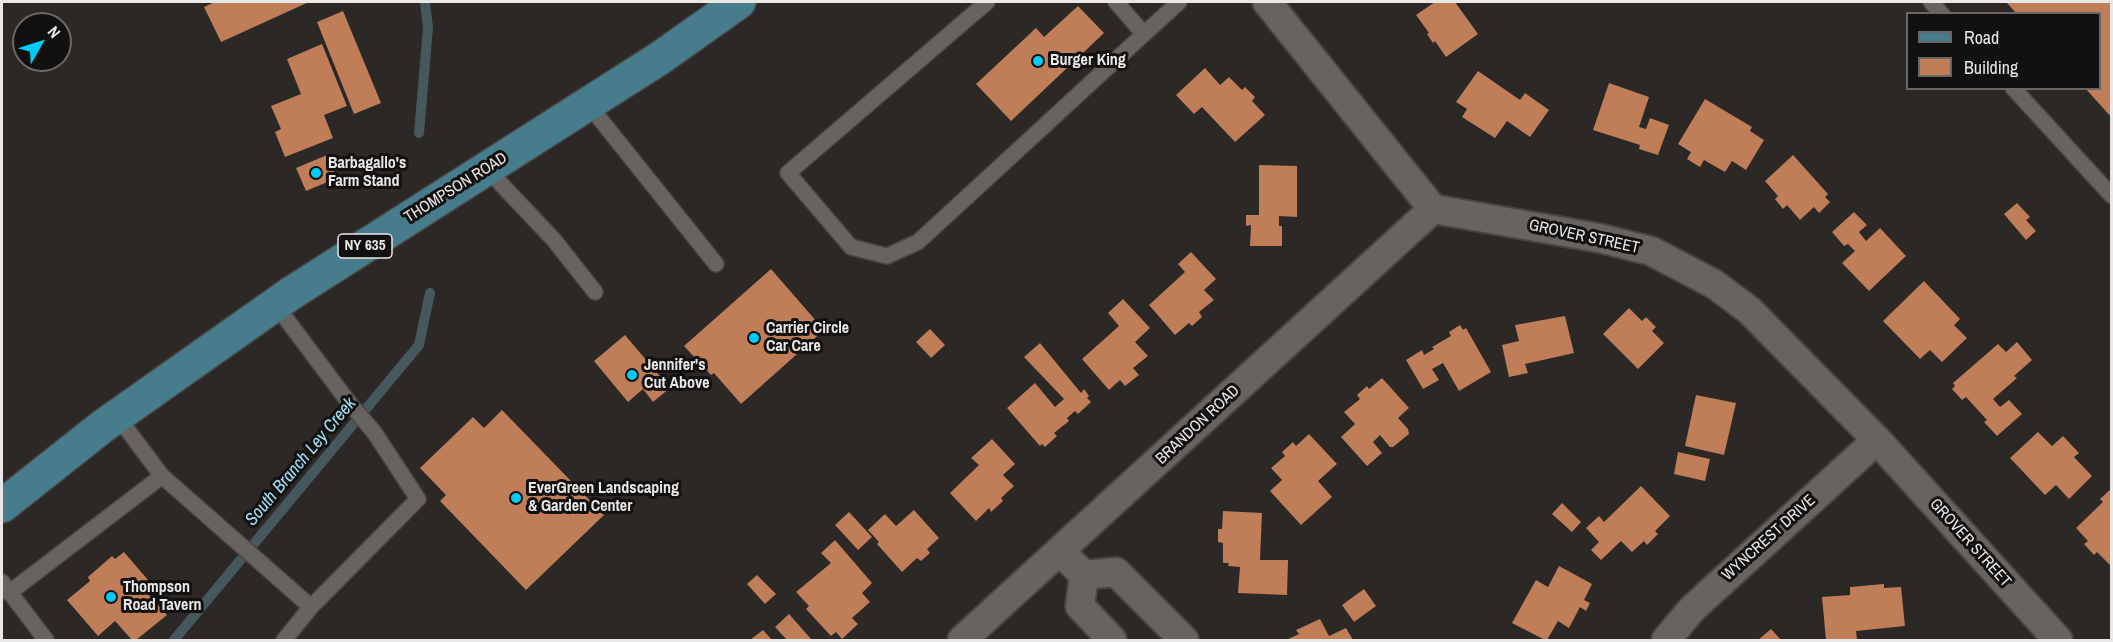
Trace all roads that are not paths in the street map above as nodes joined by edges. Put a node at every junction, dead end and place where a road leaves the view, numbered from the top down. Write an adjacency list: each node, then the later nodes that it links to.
1 (739, 2): 8 (main road, THOMPSON ROAD / NY 635)
2 (987, 2): 6 (lane)
3 (1116, 2): 6 (lane)
4 (1179, 2): 6 (lane)
5 (1267, 2): 11 (street)
6 (1144, 34)
7 (2015, 90): 10 (lane)
8 (588, 104): 9 (main road, THOMPSON ROAD / NY 635); 12 (lane)
9 (487, 169): 13 (lane); 14 (main road, THOMPSON ROAD / NY 635)
10 (2112, 196)
11 (1433, 209): 16 (street, GROVER STREET); 19 (street, BRANDON ROAD)
12 (716, 264)
13 (595, 292)
14 (275, 304): 15 (main road, THOMPSON ROAD / NY 635); 22 (lane)
15 (117, 416): 17 (lane); 18 (main road, THOMPSON ROAD / NY 635)
16 (1877, 440): 28 (street, WYNCREST DRIVE); 29 (street, GROVER STREET)
17 (162, 476): 21 (lane); 22 (lane)
18 (2, 506)
19 (1060, 551): 20 (street); 25 (street, BRANDON ROAD)
20 (1084, 575): 26 (street); 27 (street)
21 (5, 587): 23 (lane)
22 (311, 607): 24 (lane)
23 (46, 640)
24 (284, 640)
25 (962, 640)
26 (1112, 640)
27 (1184, 640)
28 (1666, 640)
29 (2058, 640)

